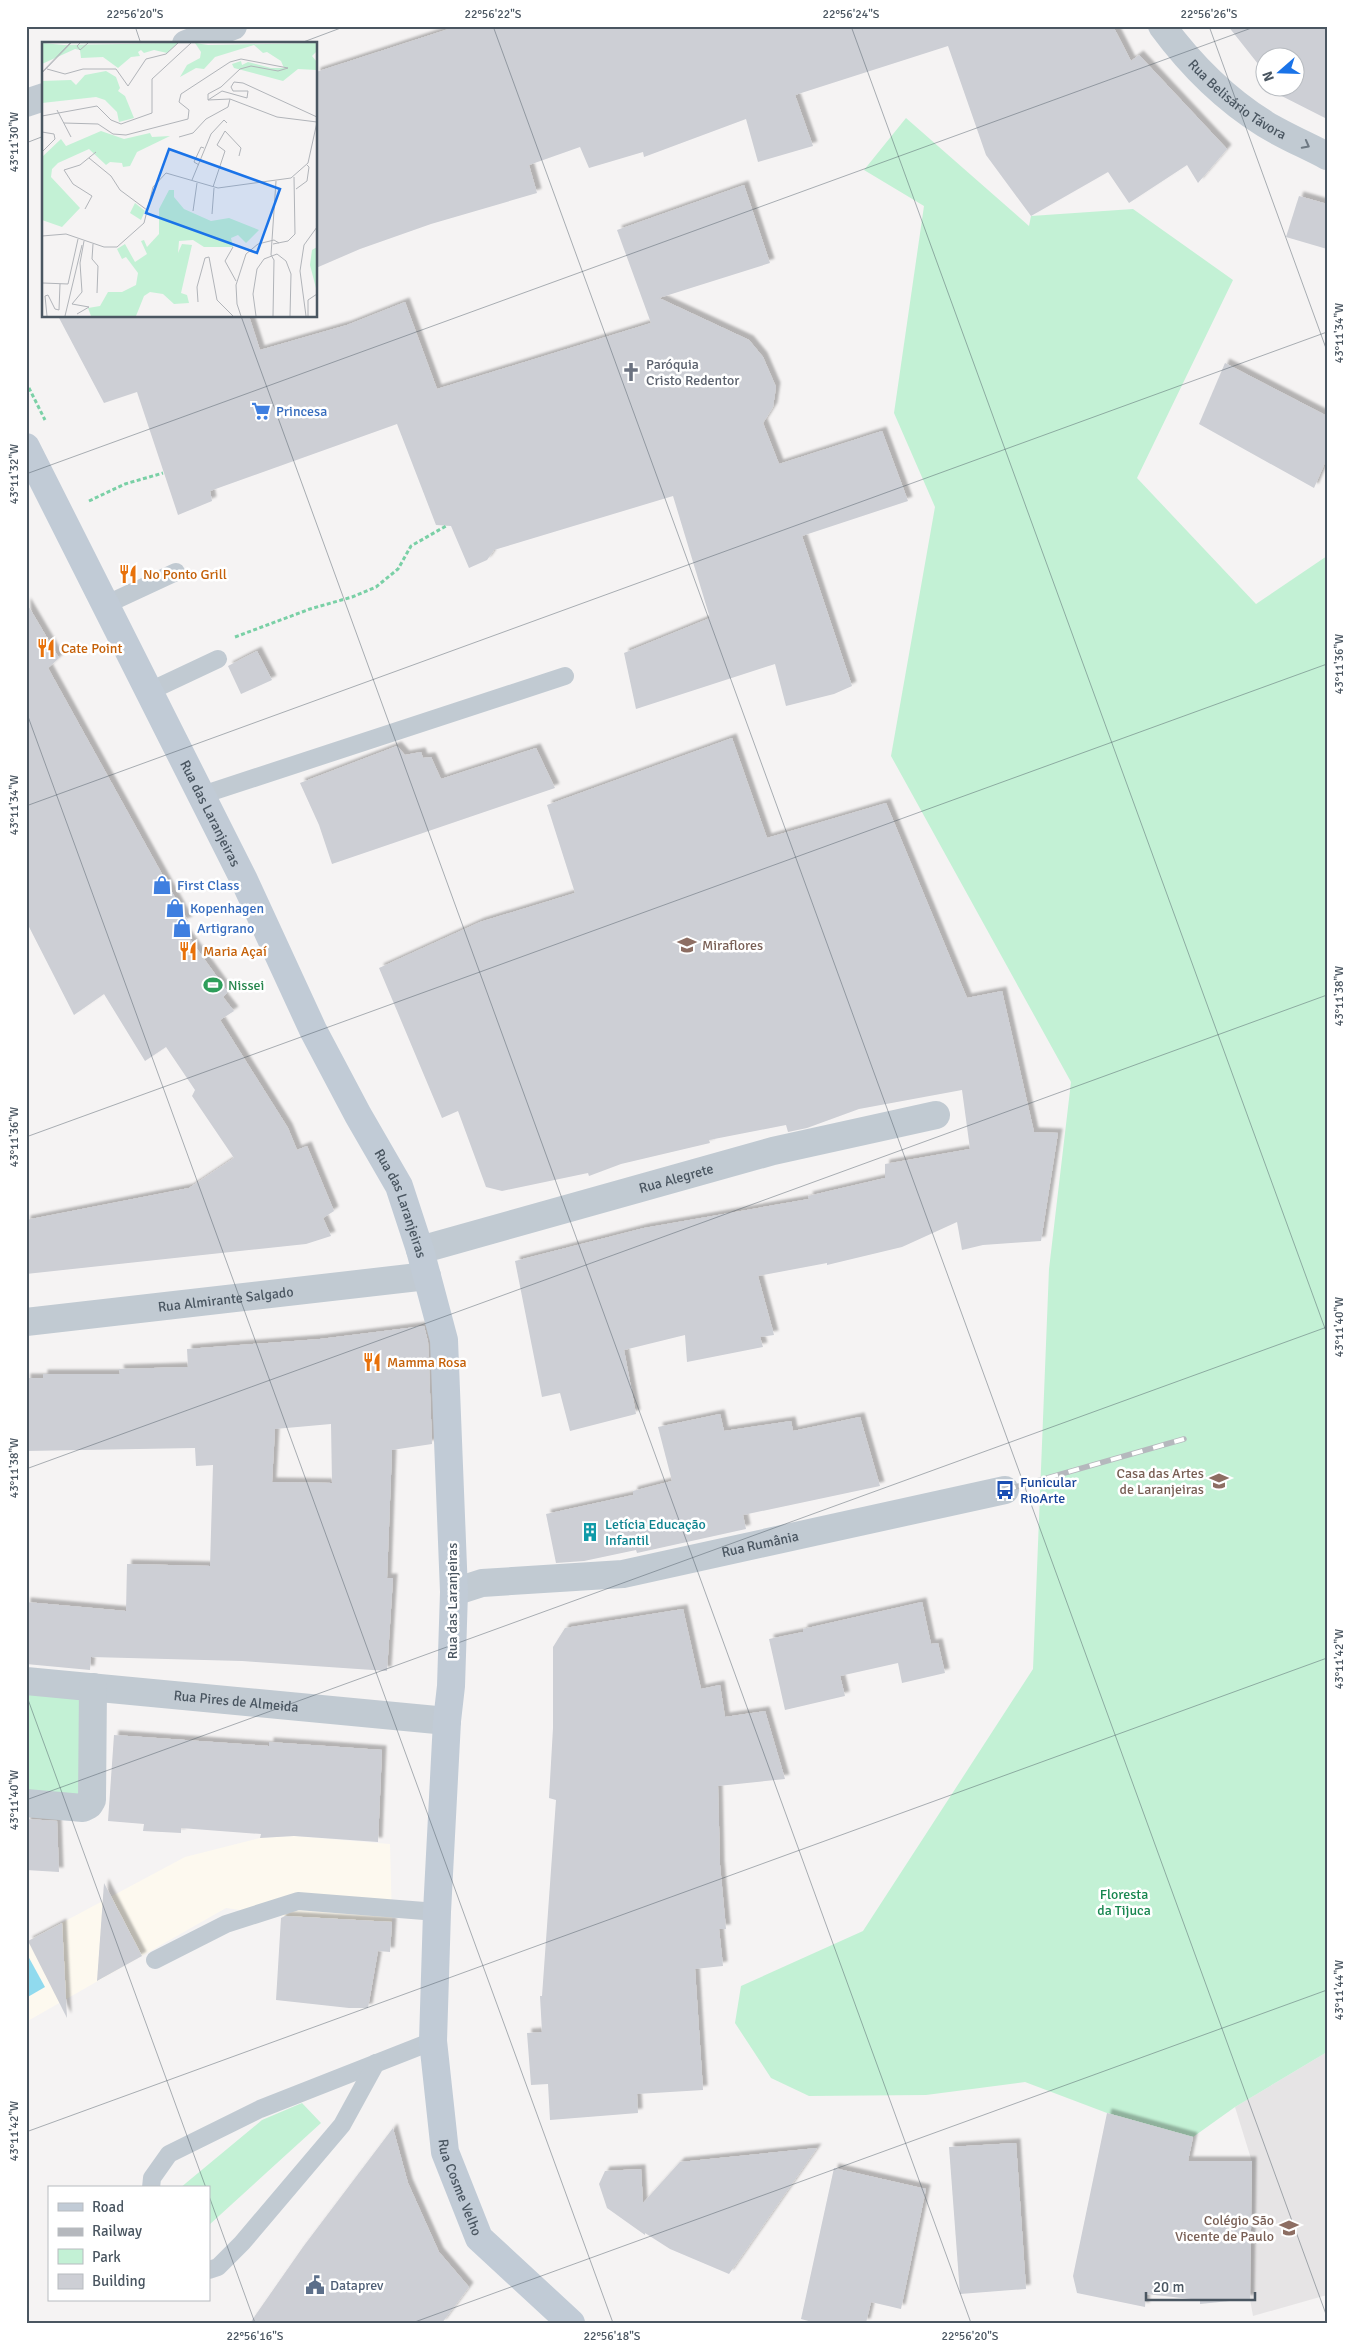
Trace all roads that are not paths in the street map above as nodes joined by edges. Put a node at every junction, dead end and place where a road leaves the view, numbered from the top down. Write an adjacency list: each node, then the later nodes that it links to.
1 (233, 26): 3 (street)
2 (1162, 26): 6 (street, Rua Belisário Távora, one-way to 6)
3 (191, 42)
4 (42, 98): 5 (street)
5 (26, 103)
6 (1327, 156)
7 (26, 447): 9 (main road, Rua das Laranjeiras)
8 (176, 572): 9 (lane)
9 (105, 605): 12 (main road, Rua das Laranjeiras)
10 (218, 658): 12 (lane)
11 (565, 676): 13 (lane)
12 (150, 691): 13 (main road, Rua das Laranjeiras)
13 (202, 795): 15 (main road, Rua das Laranjeiras)
14 (936, 1115): 15 (street, Rua Alegrete)
15 (420, 1250): 16 (main road, Rua das Laranjeiras)
16 (427, 1276): 17 (street, Rua Almirante Salgado); 19 (main road, Rua das Laranjeiras)
17 (26, 1322)
18 (1005, 1490): 19 (street, Rua Rumânia)
19 (454, 1592): 22 (main road, Rua das Laranjeiras)
20 (26, 1681): 21 (street, Rua Pires de Almeida)
21 (93, 1687): 22 (street, Rua Pires de Almeida); 23 (street)
22 (447, 1721): 24 (main road, Rua das Laranjeiras)
23 (26, 1803)
24 (438, 1912): 25 (lane); 26 (main road, Rua das Laranjeiras)
25 (154, 1960)
26 (433, 2041): 27 (lane); 30 (main road, Rua Cosme Velho)
27 (376, 2063): 28 (lane); 29 (lane)
28 (151, 2186)
29 (210, 2270)
30 (571, 2323)

